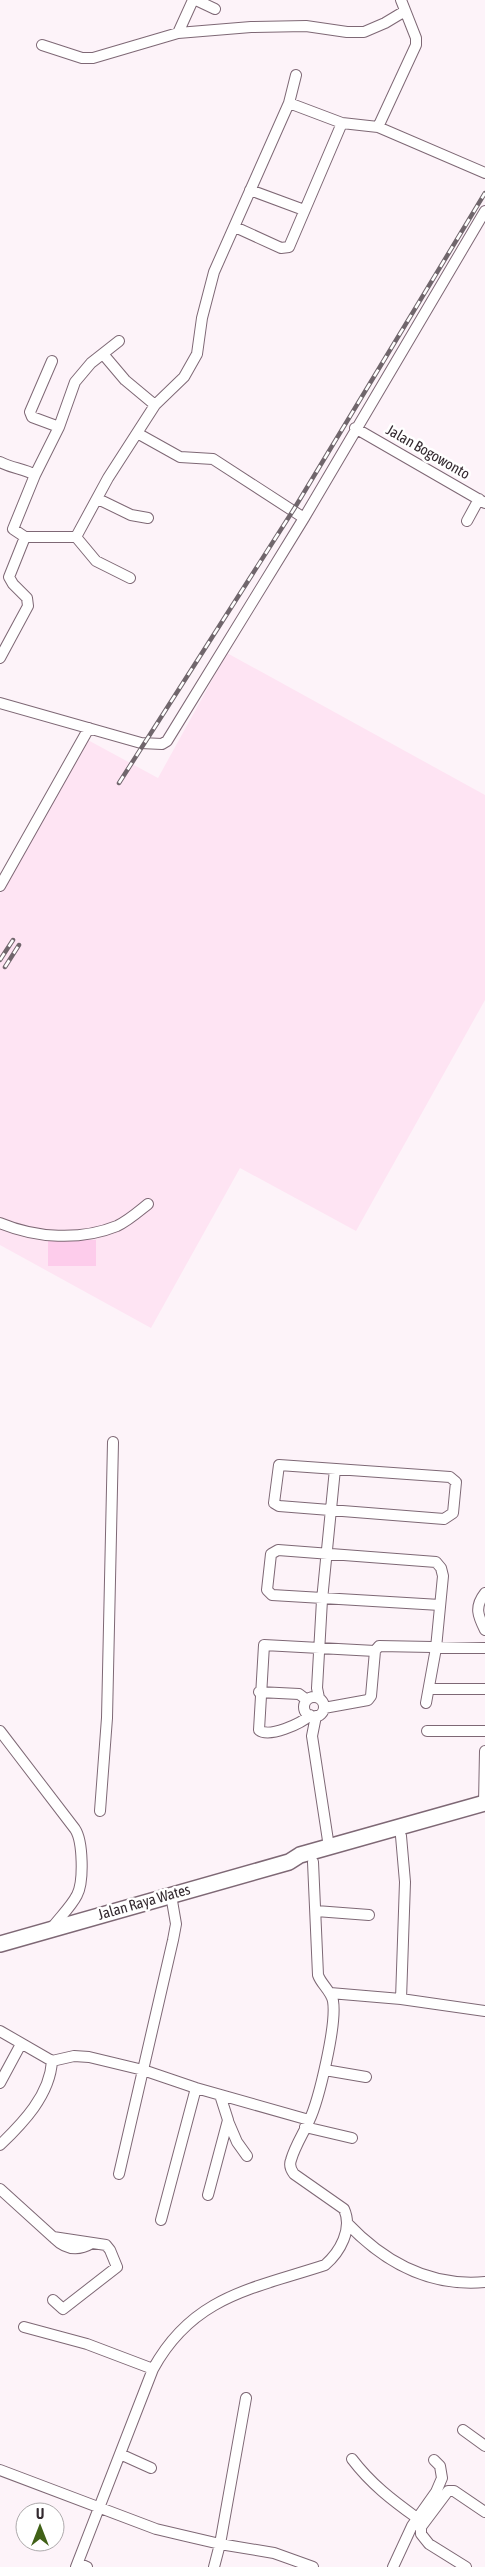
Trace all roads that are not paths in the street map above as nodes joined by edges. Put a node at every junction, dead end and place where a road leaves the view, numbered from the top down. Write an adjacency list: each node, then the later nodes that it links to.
1 (194, 0): 3 (street); 5 (street)
2 (401, 0): 4 (street)
3 (215, 9)
4 (405, 11): 5 (street); 10 (street)
5 (178, 33): 6 (street)
6 (42, 45)
7 (296, 75): 8 (street)
8 (289, 103): 9 (street); 12 (street)
9 (342, 124): 10 (street); 13 (street)
10 (378, 127): 11 (street)
11 (485, 173)
12 (250, 190): 13 (street); 15 (street)
13 (304, 210): 15 (street)
14 (485, 211): 21 (street)
15 (235, 227): 19 (street)
16 (119, 341): 17 (street)
17 (103, 354): 19 (street); 20 (street)
18 (52, 361): 20 (street)
19 (155, 405): 22 (street)
20 (59, 427): 24 (street)
21 (355, 428): 26 (street, Jalan Bogowonto); 28 (street)
22 (137, 433): 25 (street); 28 (street)
23 (0, 462): 24 (street)
24 (35, 475): 30 (street)
25 (98, 500): 27 (street); 31 (street)
26 (482, 501): 29 (street)
27 (148, 518)
28 (304, 518): 35 (street)
29 (467, 521)
30 (25, 537): 31 (street); 33 (street)
31 (76, 537): 32 (street)
32 (130, 578)
33 (0, 658)
34 (0, 703): 35 (street)
35 (87, 731): 36 (street)
36 (0, 886)
37 (148, 1204): 38 (street)
38 (0, 1223)
39 (113, 1442): 64 (street)
40 (335, 1469): 41 (street); 41 (street); 41 (street)
41 (332, 1511): 42 (street)
42 (327, 1553): 44 (street); 44 (street); 45 (street)
43 (485, 1593): 46 (street)
44 (322, 1600): 45 (street); 47 (street)
45 (440, 1606): 48 (street)
46 (485, 1630)
47 (319, 1648): 50 (street); 53 (street); 54 (street)
48 (436, 1648): 49 (street); 50 (street); 56 (street)
49 (485, 1648)
50 (375, 1651): 57 (street)
51 (433, 1689): 52 (street)
52 (485, 1689)
53 (260, 1692): 55 (street); 58 (street)
54 (319, 1698): 55 (street); 57 (street)
55 (307, 1700): 58 (street)
56 (426, 1703)
57 (324, 1708): 58 (street)
58 (313, 1716): 66 (street)
59 (0, 1731): 72 (street)
60 (427, 1732): 61 (street)
61 (485, 1732)
62 (485, 1751): 63 (street)
63 (485, 1806): 65 (highway, Jalan Raya Wates); 66 (highway, Jalan Raya Wates)
64 (100, 1811)
65 (402, 1836): 68 (highway, Jalan Raya Wates); 75 (street)
66 (329, 1847): 67 (highway, Jalan Raya Wates)
67 (289, 1862): 68 (highway, Jalan Raya Wates); 69 (highway, Jalan Raya Wates)
68 (313, 1862): 70 (street)
69 (171, 1895): 72 (highway, Jalan Raya Wates); 80 (street)
70 (316, 1912): 71 (street); 74 (street)
71 (369, 1915)
72 (50, 1930): 73 (highway, Jalan Raya Wates)
73 (0, 1944)
74 (330, 1993): 75 (street); 81 (street)
75 (401, 1999): 76 (street)
76 (485, 2011)
77 (0, 2031): 78 (street)
78 (21, 2044): 79 (street); 83 (street)
79 (52, 2061): 80 (street); 89 (street)
80 (143, 2070): 84 (street); 91 (street)
81 (325, 2070): 82 (street); 87 (street)
82 (366, 2078)
83 (0, 2083)
84 (196, 2088): 85 (street); 94 (street)
85 (220, 2095): 86 (street); 87 (street)
86 (228, 2120): 90 (street); 93 (street)
87 (307, 2124): 88 (street); 95 (street)
88 (352, 2138)
89 (0, 2145)
90 (247, 2156)
91 (119, 2174)
92 (0, 2190): 97 (street)
93 (208, 2195)
94 (161, 2220)
95 (347, 2223): 96 (street); 99 (street)
96 (485, 2282)
97 (53, 2300)
98 (24, 2327): 99 (street)
99 (153, 2368): 103 (street)
100 (246, 2398): 111 (street)
101 (462, 2430): 102 (street)
102 (485, 2446)
103 (120, 2454): 106 (street); 108 (street)
104 (352, 2459): 110 (street)
105 (434, 2460): 110 (street)
106 (151, 2468)
107 (0, 2470): 108 (street)
108 (98, 2509): 111 (street); 112 (street)
109 (485, 2512): 116 (street)
110 (417, 2518): 115 (street)
111 (220, 2544): 113 (street); 114 (street)
112 (80, 2566)
113 (214, 2567)
114 (313, 2567)
115 (393, 2567)
116 (466, 2567)

